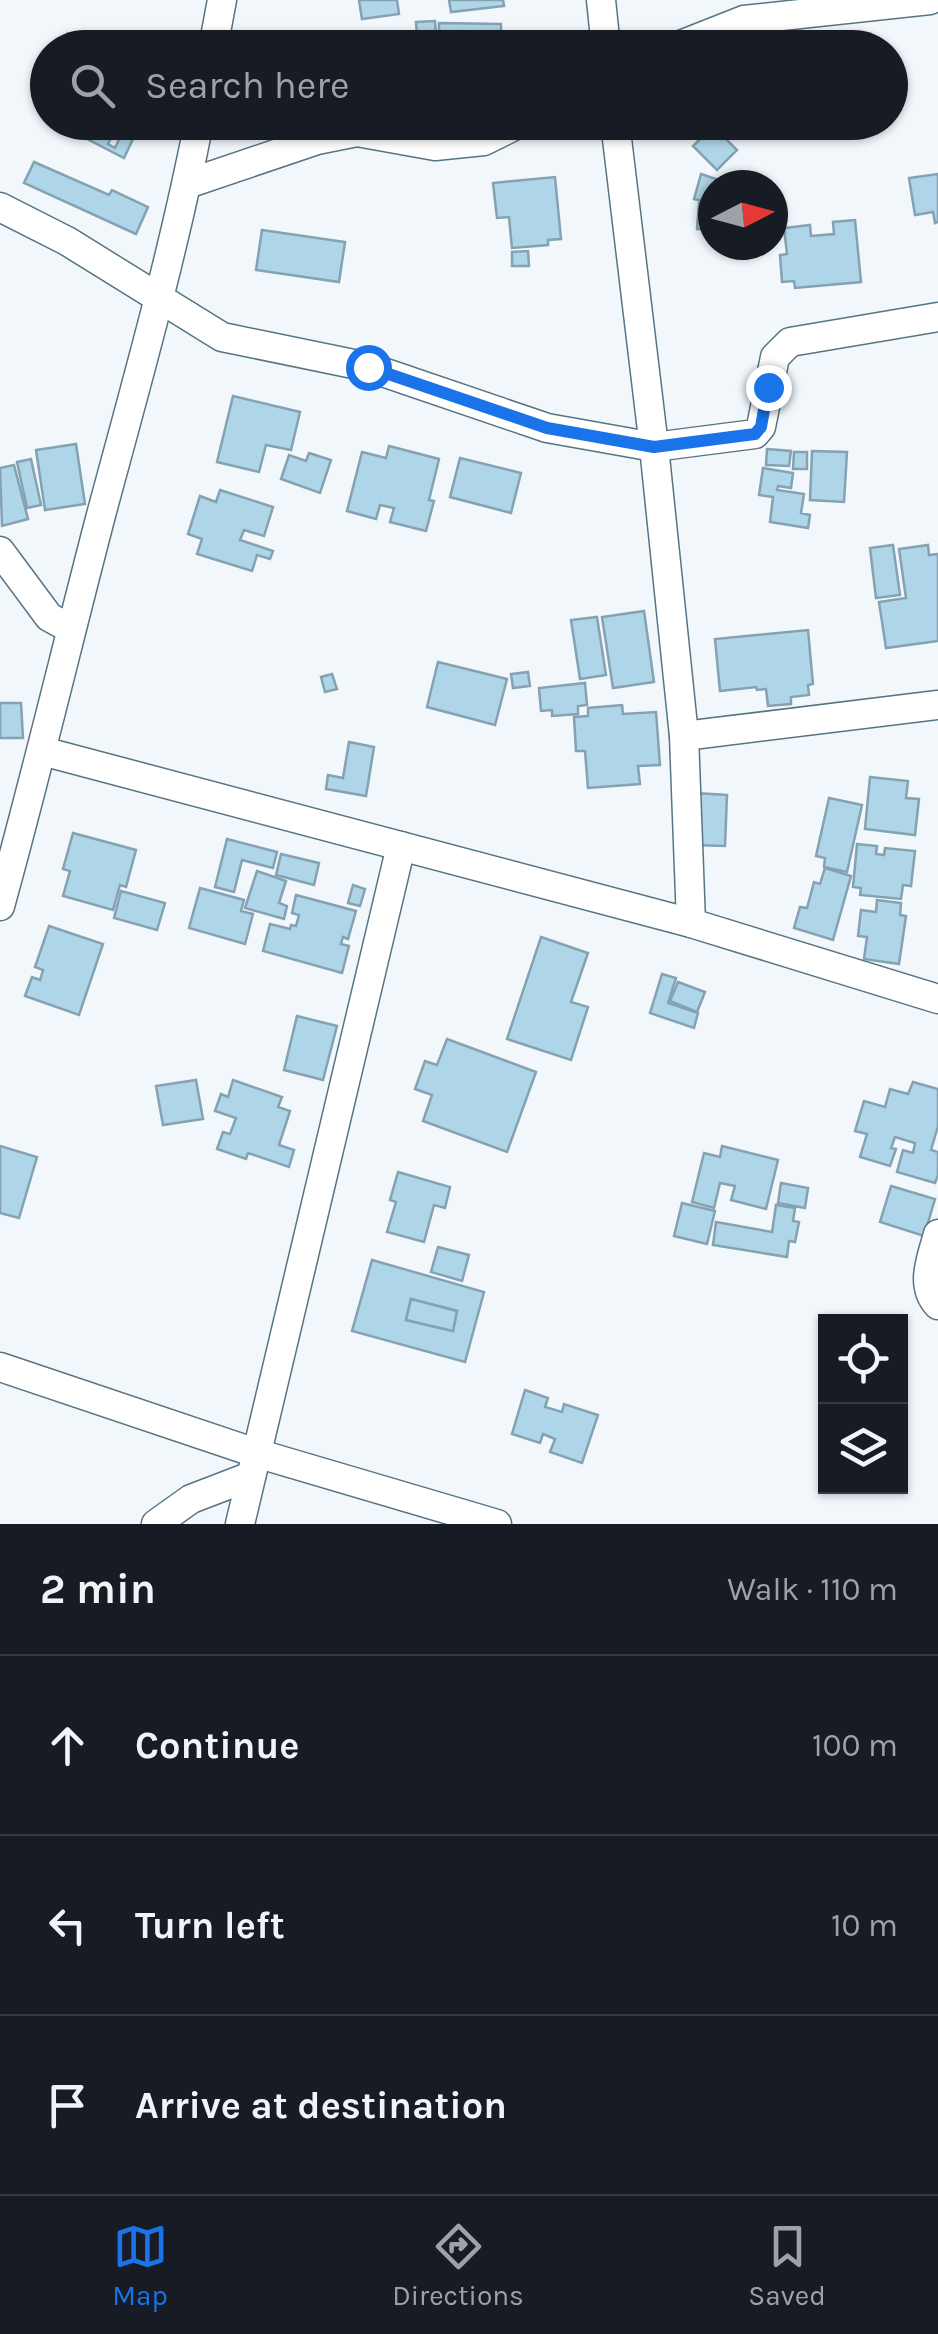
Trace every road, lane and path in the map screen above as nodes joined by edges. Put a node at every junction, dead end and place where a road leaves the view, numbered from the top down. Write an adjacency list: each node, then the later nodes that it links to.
1 (222, 0): 4 (street)
2 (601, 0): 5 (street)
3 (930, 0): 6 (street)
4 (216, 30)
5 (604, 30)
6 (719, 30)
7 (195, 140): 12 (street)
8 (317, 140): 12 (street)
9 (402, 140): 10 (street)
10 (486, 140)
11 (617, 140): 16 (street)
12 (187, 184): 14 (street)
13 (0, 207): 14 (street)
14 (159, 296): 16 (street); 18 (street)
15 (938, 318): 16 (street)
16 (654, 447): 20 (street)
17 (0, 551): 18 (street)
18 (71, 629): 21 (street)
19 (938, 705): 20 (street)
20 (684, 736): 24 (street)
21 (42, 751): 22 (street); 23 (street)
22 (400, 846): 24 (street); 29 (street)
23 (0, 906)
24 (691, 924): 25 (street)
25 (938, 999)
26 (938, 1234): 27 (street)
27 (938, 1304)
28 (0, 1366): 29 (street)
29 (254, 1464): 30 (street); 31 (street); 32 (street)
30 (156, 1524)
31 (240, 1524)
32 (496, 1524)

